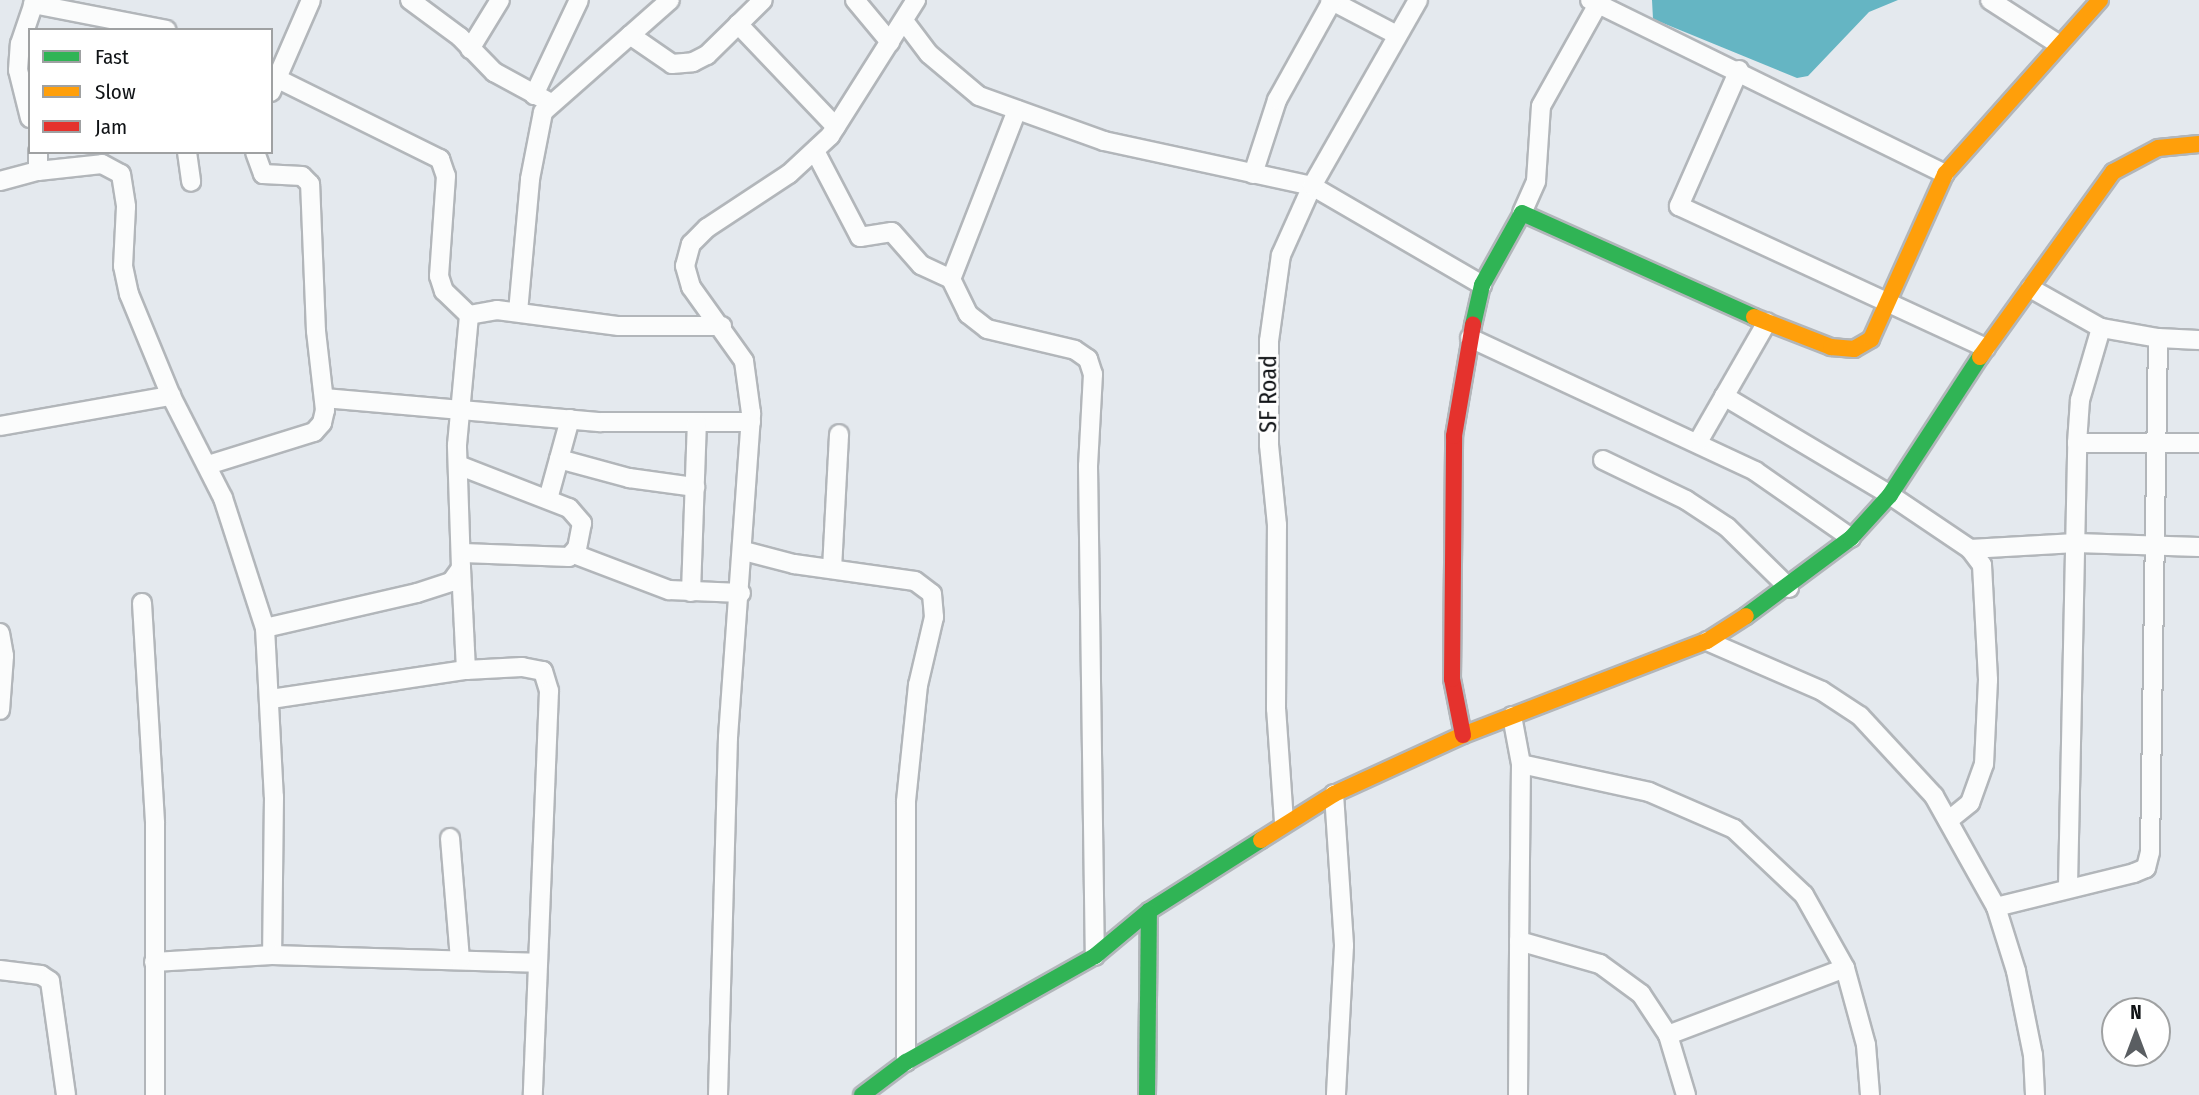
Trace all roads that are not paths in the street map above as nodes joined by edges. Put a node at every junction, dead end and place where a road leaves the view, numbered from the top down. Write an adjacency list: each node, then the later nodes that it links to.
1 (311, 0): 24 (street)
2 (410, 0): 22 (street)
3 (500, 0): 22 (street)
4 (579, 0): 25 (street)
5 (670, 0): 18 (street)
6 (763, 0): 16 (street)
7 (855, 0): 20 (street)
8 (916, 0): 15 (street)
9 (1418, 0): 19 (street, SF Road)
10 (1990, 0): 21 (street)
11 (2100, 0): 21 (street)
12 (1331, 1): 19 (street); 35 (street)
13 (34, 2): 17 (street); 26 (street)
14 (1594, 2): 23 (street); 40 (street)
15 (904, 21): 20 (street); 27 (street)
16 (738, 24): 18 (street); 28 (street)
17 (158, 28)
18 (630, 35): 25 (street)
19 (1397, 36): 39 (street, SF Road)
20 (890, 42): 28 (street)
21 (2058, 44): 36 (street)
22 (470, 49): 25 (street)
23 (1739, 70): 36 (street); 44 (street)
24 (275, 86): 46 (street)
25 (542, 99): 45 (street)
26 (28, 110)
27 (1017, 110): 35 (street); 41 (street)
28 (836, 127): 30 (street)
29 (2199, 144): 43 (street)
30 (815, 151): 41 (street); 48 (street)
31 (38, 154): 34 (street)
32 (187, 154): 38 (street)
33 (256, 154): 56 (street)
34 (38, 171): 37 (street); 54 (street)
35 (1253, 174): 39 (street)
36 (1945, 174): 44 (street)
37 (0, 181)
38 (191, 182)
39 (1312, 186): 42 (street); 98 (street, SF Road)
40 (1522, 213): 42 (street); 47 (street)
41 (951, 279): 105 (street)
42 (1482, 285): 50 (street)
43 (2030, 288): 49 (street); 53 (street)
44 (1887, 305): 47 (street); 53 (street)
45 (518, 312): 46 (street); 48 (street)
46 (469, 315): 57 (street)
47 (1767, 322): 55 (street)
48 (722, 326): 59 (street)
49 (2101, 328): 51 (street); 65 (street)
50 (1470, 338): 63 (street); 94 (street)
51 (2158, 338): 52 (street); 64 (street)
52 (2199, 340)
53 (1986, 348): 72 (street)
54 (171, 396): 61 (street); 69 (street)
55 (1724, 396): 63 (street); 72 (street)
56 (324, 398): 57 (street); 69 (street)
57 (460, 410): 58 (street); 70 (street)
58 (570, 419): 60 (street); 67 (street)
59 (751, 422): 60 (street); 79 (street)
60 (697, 423): 71 (street)
61 (0, 426)
62 (839, 433): 82 (street)
63 (1698, 442): 74 (street)
64 (2158, 442): 65 (street); 66 (street); 76 (street)
65 (2077, 443): 75 (street)
66 (2199, 443)
67 (559, 460): 71 (street); 73 (street)
68 (1602, 460): 83 (street)
69 (208, 465): 87 (street)
70 (458, 465): 73 (street); 81 (street)
71 (695, 487): 84 (street)
72 (1890, 495): 74 (street); 78 (street)
73 (548, 499): 80 (street)
74 (1852, 538): 83 (street)
75 (2076, 543): 76 (street); 78 (street); 100 (street)
76 (2157, 546): 77 (street); 100 (street)
77 (2199, 547)
78 (1970, 549): 97 (street)
79 (744, 551): 82 (street); 85 (street)
80 (574, 554): 81 (street); 84 (street)
81 (462, 561): 87 (street); 90 (street)
82 (832, 569): 112 (street)
83 (1789, 588): 89 (street)
84 (691, 592): 85 (street)
85 (741, 593): 116 (street)
86 (142, 603): 107 (street)
87 (265, 628): 91 (street)
88 (0, 633): 92 (street)
89 (1707, 641): 93 (street); 97 (street)
90 (466, 670): 91 (street); 108 (street)
91 (271, 699): 104 (street)
92 (0, 710)
93 (1512, 716): 94 (street); 95 (street)
94 (1463, 735): 96 (street)
95 (1521, 764): 103 (street); 109 (street)
96 (1334, 794): 98 (street); 119 (street)
97 (1948, 821): 101 (street)
98 (1284, 822): 102 (street)
99 (450, 838): 106 (street)
100 (2068, 886): 101 (street)
101 (1996, 906): 123 (street)
102 (1149, 911): 105 (street); 118 (street)
103 (1519, 941): 111 (street); 120 (street)
104 (272, 955): 106 (street); 107 (street)
105 (1095, 956): 112 (street)
106 (460, 960): 108 (street)
107 (154, 962): 114 (street)
108 (537, 963): 115 (street)
109 (1845, 968): 111 (street); 122 (street)
110 (0, 970): 113 (street)
111 (1668, 1035): 121 (street)
112 (906, 1062): 117 (street)
113 (65, 1095)
114 (155, 1095)
115 (533, 1095)
116 (718, 1095)
117 (862, 1095)
118 (1147, 1095)
119 (1336, 1095)
120 (1518, 1095)
121 (1686, 1095)
122 (1870, 1095)
123 (2035, 1095)

